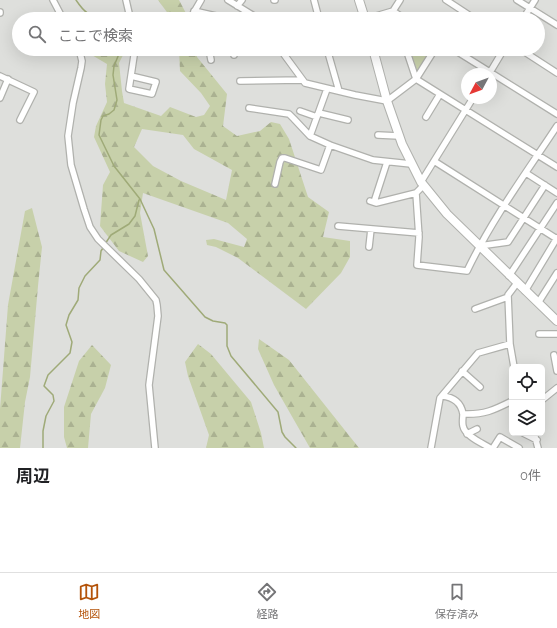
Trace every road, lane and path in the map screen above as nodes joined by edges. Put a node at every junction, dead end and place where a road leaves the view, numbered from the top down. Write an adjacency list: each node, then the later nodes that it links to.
1 (53, 0): 16 (street)
2 (126, 0): 17 (street)
3 (201, 0): 14 (street)
4 (228, 0): 12 (street)
5 (242, 0): 12 (street)
6 (314, 0): 20 (street)
7 (360, 0): 21 (street)
8 (400, 0): 15 (street)
9 (446, 0): 23 (street)
10 (517, 0): 13 (street)
11 (535, 0): 13 (street)
12 (237, 6): 19 (street)
13 (530, 8): 24 (street); 25 (street)
14 (194, 11): 18 (street)
15 (393, 11): 22 (street)
16 (59, 12)
17 (129, 12)
18 (198, 12)
19 (247, 12)
20 (317, 12)
21 (364, 12)
22 (390, 12)
23 (464, 12)
24 (527, 12)
25 (536, 12)
26 (545, 17): 27 (street)
27 (557, 25)
28 (81, 56): 116 (street)
29 (134, 56): 44 (street)
30 (210, 56): 39 (street)
31 (285, 56): 48 (street)
32 (329, 56): 51 (street)
33 (375, 56): 54 (street)
34 (408, 56): 47 (street)
35 (431, 56): 47 (street)
36 (464, 56): 40 (street)
37 (500, 56): 41 (street)
38 (531, 56): 42 (street)
39 (211, 60)
40 (482, 68)
41 (492, 68)
42 (557, 73)
43 (0, 76): 46 (street)
44 (131, 76): 44 (street)
45 (497, 78): 59 (street)
46 (8, 79): 53 (street); 62 (street)
47 (416, 79): 52 (street); 54 (street)
48 (302, 80): 49 (street); 50 (street)
49 (240, 81)
50 (327, 89): 51 (street); 60 (street)
51 (338, 90): 54 (street)
52 (440, 94): 57 (street); 61 (street)
53 (0, 98)
54 (387, 101): 67 (street)
55 (470, 104): 57 (street)
56 (249, 108): 66 (street)
57 (466, 110): 69 (street); 70 (street)
58 (300, 111): 60 (street)
59 (557, 114)
60 (318, 115): 63 (street); 66 (street)
61 (426, 117)
62 (20, 120)
63 (348, 120)
64 (557, 126): 69 (street)
65 (378, 134): 67 (street)
66 (310, 136): 68 (street)
67 (399, 136): 72 (street)
68 (330, 145): 71 (street); 75 (street)
69 (538, 155): 73 (street); 74 (street)
70 (434, 161): 76 (street); 81 (street)
71 (387, 162): 72 (street); 79 (street)
72 (411, 164): 76 (street)
73 (557, 167)
74 (526, 173): 77 (street); 81 (street)
75 (276, 184)
76 (422, 184): 79 (street); 88 (street)
77 (545, 185): 78 (street); 82 (street)
78 (557, 192)
79 (416, 193): 86 (street)
80 (557, 204): 85 (street)
81 (504, 205): 82 (street); 88 (street)
82 (524, 218): 85 (street); 88 (street)
83 (338, 226): 84 (street)
84 (371, 229): 86 (street); 89 (street)
85 (540, 229): 87 (street); 91 (street)
86 (419, 233): 88 (street)
87 (557, 239): 93 (street)
88 (479, 246): 91 (street)
89 (369, 247)
90 (557, 273): 95 (street)
91 (509, 276): 92 (street)
92 (517, 283): 93 (street); 94 (street)
93 (525, 290): 95 (street)
94 (508, 297): 96 (street); 100 (street)
95 (538, 303): 97 (street)
96 (475, 309)
97 (557, 321)
98 (539, 334): 99 (street)
99 (557, 334)
100 (510, 344): 102 (street); 103 (street)
101 (554, 354): 104 (street)
102 (513, 364)
103 (462, 371): 105 (street); 107 (street)
104 (557, 371)
105 (480, 388)
106 (557, 388): 108 (street)
107 (442, 396): 110 (street); 117 (street)
108 (545, 398)
109 (509, 402): 110 (street)
110 (463, 414): 112 (street)
111 (477, 428): 112 (street)
112 (468, 434): 118 (street)
113 (529, 436): 115 (street)
114 (535, 436): 115 (street)
115 (537, 440): 121 (street)
116 (155, 448)
117 (431, 448)
118 (490, 448)
119 (493, 448): 120 (street)
120 (519, 448)
121 (538, 448)

